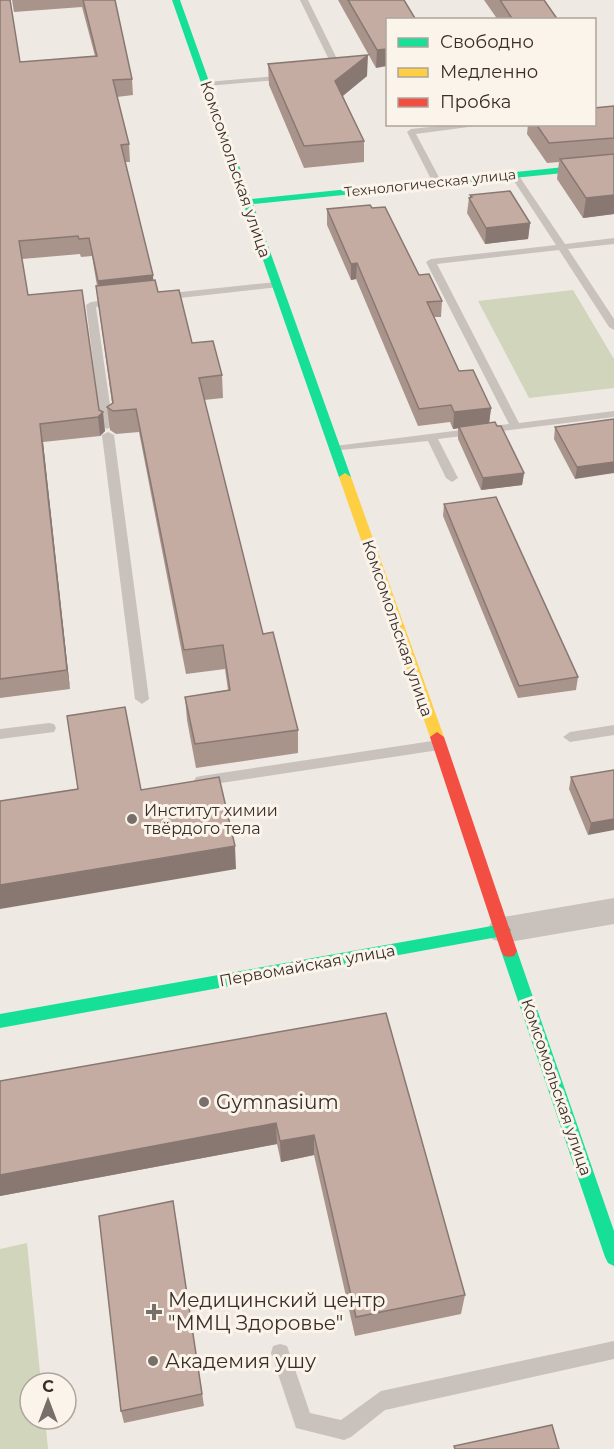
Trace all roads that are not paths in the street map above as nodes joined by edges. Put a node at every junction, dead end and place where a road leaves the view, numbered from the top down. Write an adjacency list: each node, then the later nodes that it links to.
1 (176, 0): 5 (main road, Комсомольская улица)
2 (304, 0): 3 (lane)
3 (328, 73)
4 (294, 76): 5 (lane)
5 (207, 84): 10 (main road, Комсомольская улица)
6 (468, 126): 9 (lane)
7 (614, 165): 8 (main road, Технологическая улица)
8 (514, 175): 9 (main road, Технологическая улица); 12 (lane)
9 (437, 183): 10 (main road, Технологическая улица)
10 (246, 202): 13 (main road, Комсомольская улица)
11 (614, 241): 12 (lane)
12 (562, 247): 16 (lane); 18 (lane)
13 (276, 285): 14 (lane); 20 (main road, Комсомольская улица)
14 (155, 298)
15 (123, 301): 22 (lane)
16 (614, 327)
17 (614, 414): 18 (lane)
18 (516, 427): 19 (lane)
19 (432, 438): 20 (lane); 21 (lane)
20 (335, 450): 27 (main road, Комсомольская улица)
21 (452, 478)
22 (142, 699)
23 (49, 728): 25 (lane)
24 (614, 730): 26 (lane)
25 (0, 734)
26 (570, 737)
27 (439, 745): 28 (lane); 30 (main road, Комсомольская улица)
28 (182, 783)
29 (614, 911): 30 (street, Первомайская улица)
30 (503, 930): 31 (main road, Первомайская улица); 32 (main road, Комсомольская улица)
31 (0, 1021)
32 (606, 1205): 33 (main road, Комсомольская улица)
33 (614, 1257)
34 (614, 1350): 35 (lane)
35 (280, 1353)

